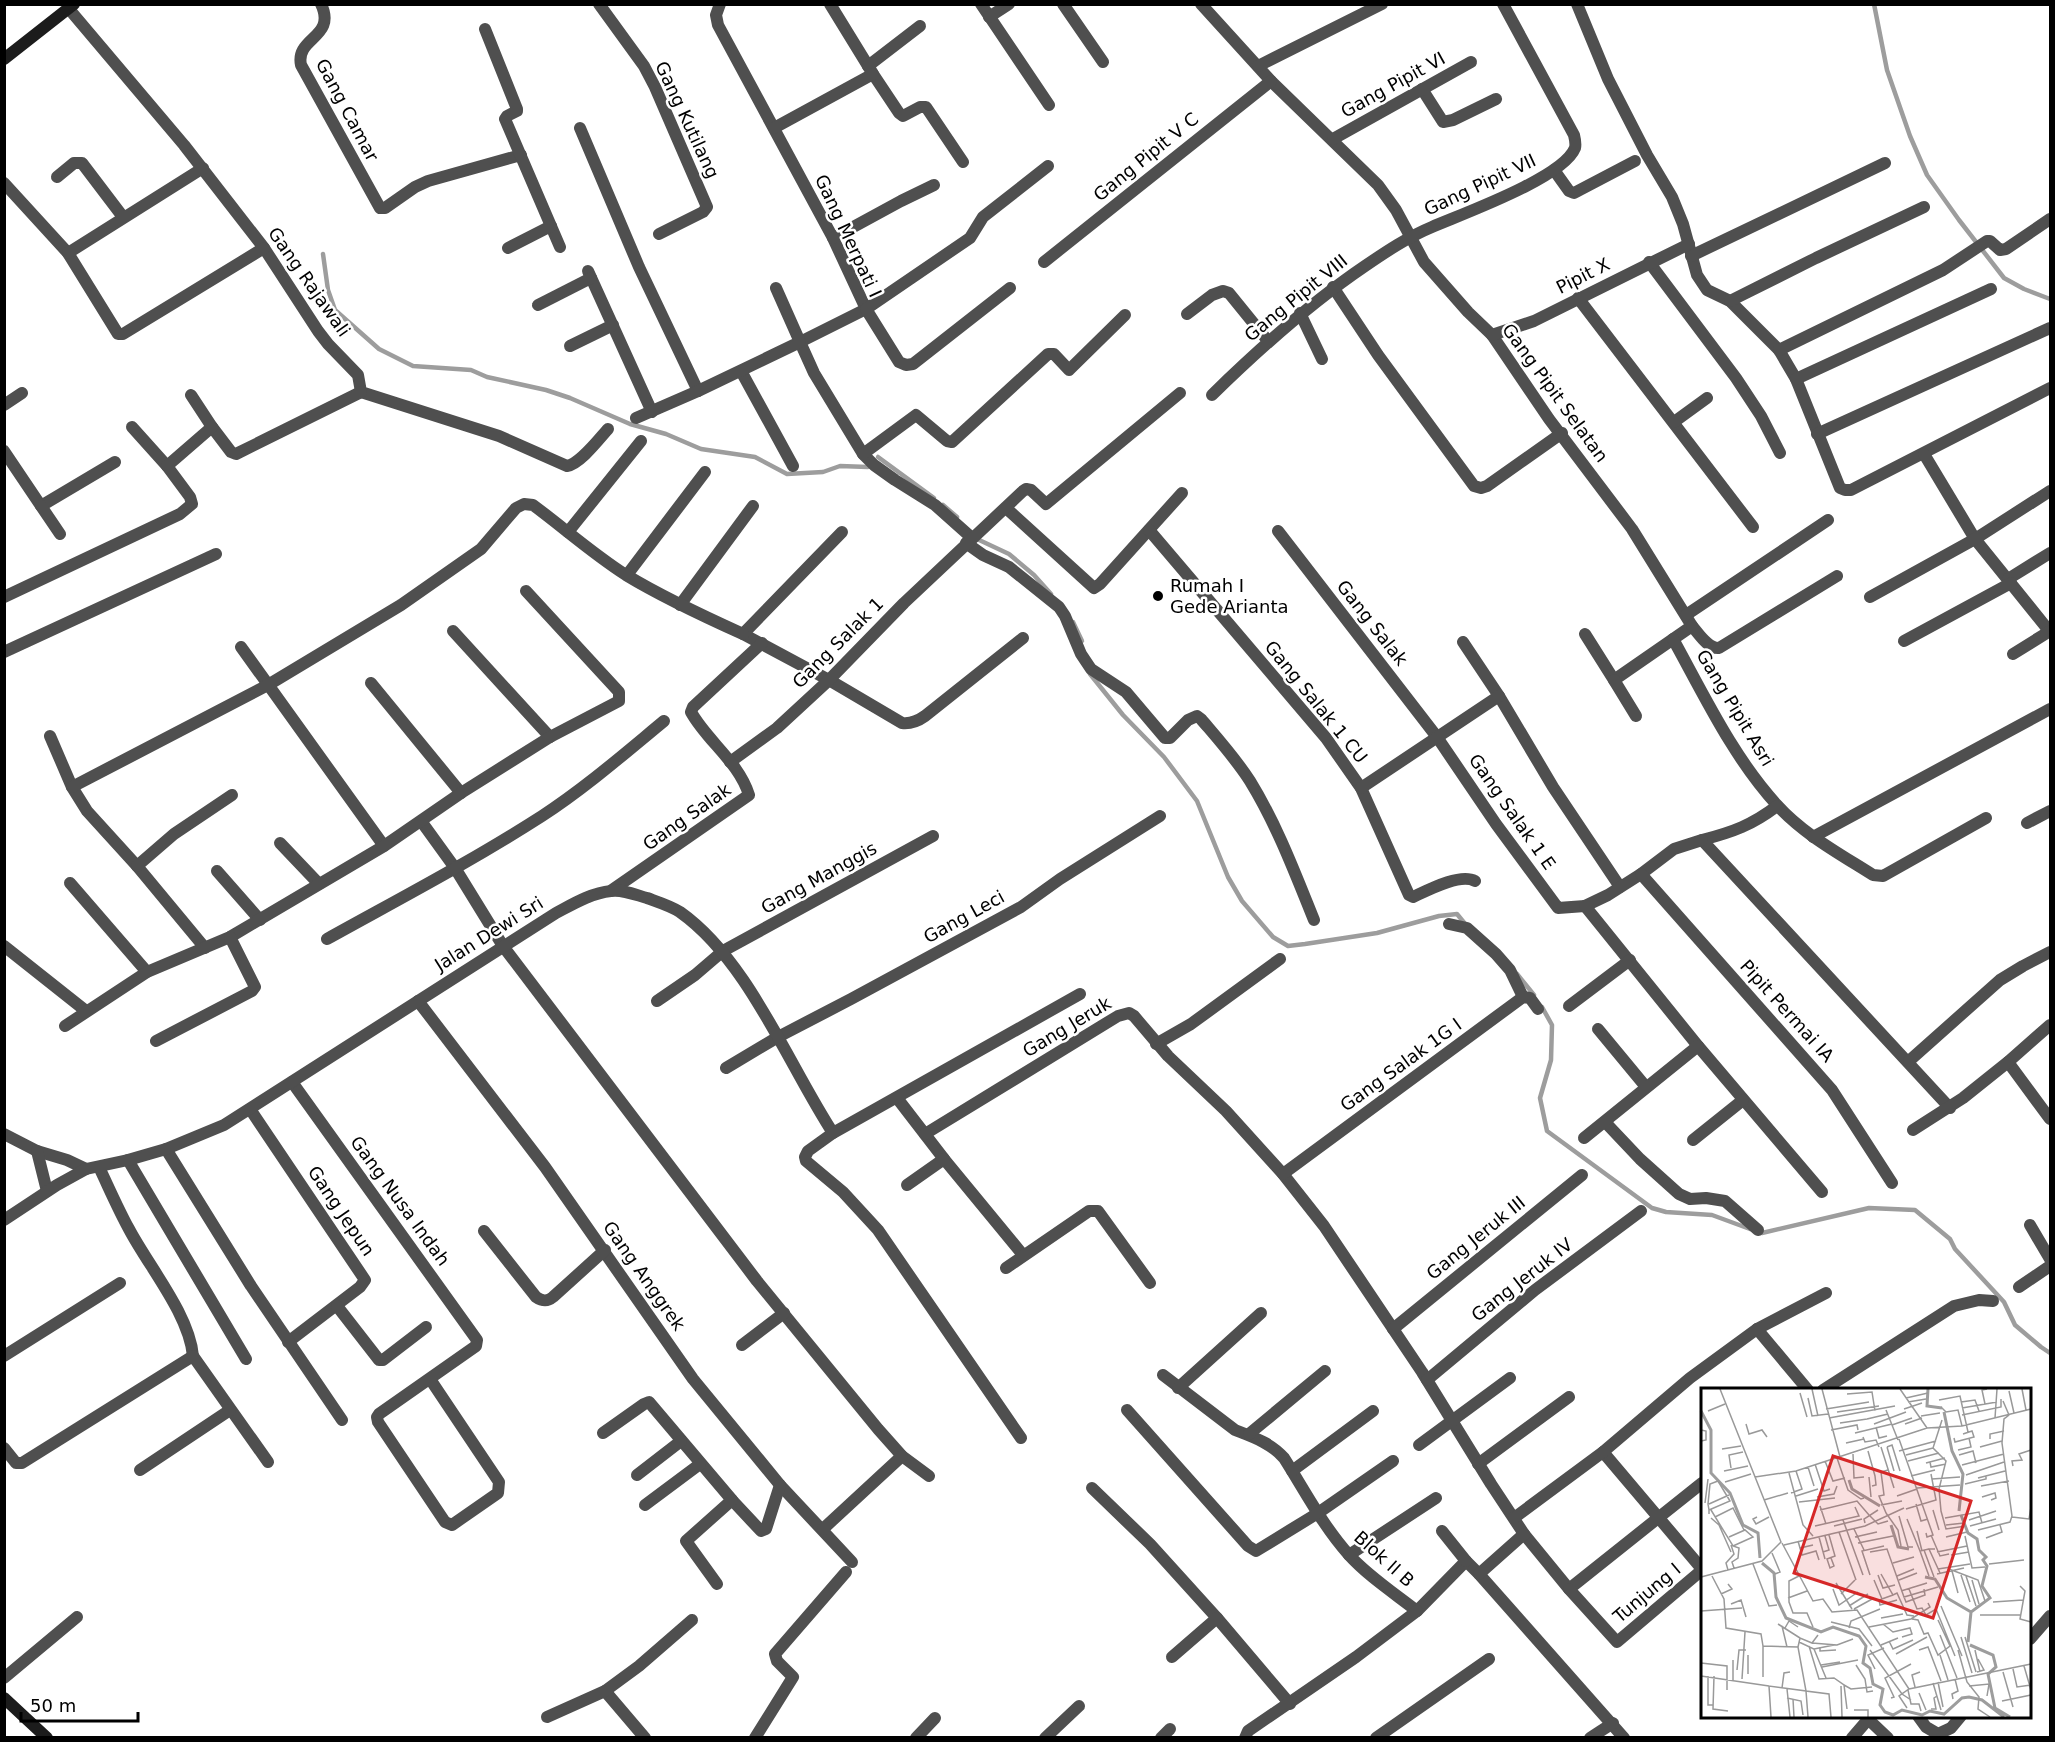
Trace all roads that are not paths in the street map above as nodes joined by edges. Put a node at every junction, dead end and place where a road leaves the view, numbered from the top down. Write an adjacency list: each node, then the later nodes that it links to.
1 (321, 4): 28 (street, Gang Camar)
2 (599, 4): 42 (street, Gang Kutilang)
3 (720, 4): 26 (street, Gang Merpati I)
4 (830, 4): 20 (street)
5 (981, 4): 13 (street)
6 (1009, 4): 13 (street)
7 (1063, 4): 18 (street)
8 (1202, 4): 19 (street, Gang Pipit Selatan)
9 (1382, 4): 19 (street)
10 (1503, 4): 34 (street, Gang Pipit VII)
11 (1577, 4): 48 (street)
12 (71, 7): 16 (street); 33 (street, Gang Rajawali)
13 (989, 17): 24 (street)
14 (920, 26): 20 (street)
15 (485, 29): 28 (street)
16 (4, 59)
17 (1471, 62): 22 (street, Gang Pipit VI)
18 (1103, 63)
19 (1258, 66): 21 (street, Gang Pipit Selatan)
20 (870, 70): 26 (street); 30 (street)
21 (1271, 81): 27 (street, Gang Pipit Selatan); 50 (street, Gang Pipit V C)
22 (1422, 89): 23 (street); 27 (street, Gang Pipit VI)
23 (1496, 99)
24 (1049, 105)
25 (580, 128): 74 (street)
26 (774, 128): 44 (street, Gang Merpati I)
27 (1333, 139): 43 (street, Gang Pipit Selatan)
28 (521, 155): 41 (street)
29 (1635, 161): 34 (street)
30 (963, 162)
31 (1885, 163): 48 (street, Pipit X)
32 (1048, 166): 59 (street)
33 (203, 168): 39 (street); 46 (street, Gang Rajawali)
34 (1554, 170): 43 (street, Gang Pipit VII)
35 (57, 177): 39 (street)
36 (4, 183): 49 (street)
37 (934, 185): 44 (street)
38 (1924, 207): 57 (street)
39 (123, 217): 49 (street)
40 (2050, 219): 69 (street)
41 (551, 226): 45 (street); 47 (street)
42 (659, 234)
43 (1410, 236): 52 (street, Gang Pipit VIII); 65 (street, Gang Pipit Selatan)
44 (833, 238): 59 (street, Gang Merpati I)
45 (560, 247)
46 (264, 248): 49 (street); 75 (street, Gang Rajawali)
47 (508, 248)
48 (1690, 250): 51 (street, Pipit X); 57 (street)
49 (68, 253)
50 (1044, 262)
51 (1649, 262): 56 (street, Pipit X); 92 (street)
52 (1333, 287): 60 (street, Gang Pipit VIII); 88 (street)
53 (776, 288): 67 (street)
54 (1010, 288): 59 (street)
55 (1991, 288): 72 (street)
56 (1578, 298): 65 (street, Pipit X); 84 (street)
57 (1730, 302): 69 (street)
58 (538, 305): 63 (street)
59 (866, 309): 67 (street, Gang Merpati I)
60 (1300, 313): 66 (street, Gang Pipit VIII); 70 (street)
61 (1187, 314): 66 (street)
62 (1125, 315): 93 (street)
63 (613, 325): 68 (street); 82 (street)
64 (2050, 328): 89 (street)
65 (1492, 335): 88 (street, Gang Pipit Selatan)
66 (1268, 341): 79 (street, Gang Pipit VIII)
67 (800, 342): 71 (street, Gang Merpati I); 93 (street)
68 (570, 346)
69 (1779, 350): 72 (street)
70 (1322, 359)
71 (741, 371): 74 (street, Gang Merpati I); 97 (street)
72 (1796, 379): 89 (street)
73 (2050, 388): 94 (street)
74 (698, 391): 82 (street, Gang Merpati I)
75 (361, 392): 85 (street); 87 (street)
76 (22, 393): 81 (street)
77 (1180, 393): 103 (street, Gang Salak 1)
78 (191, 395): 85 (street)
79 (1212, 395)
80 (1707, 398): 84 (street)
81 (4, 405)
82 (652, 411): 83 (street, Gang Merpati I)
83 (636, 418)
84 (1674, 422): 105 (street)
85 (212, 427): 96 (street)
86 (132, 428): 96 (street)
87 (608, 429)
88 (1562, 433): 122 (street, Gang Pipit Selatan)
89 (1817, 434): 94 (street)
90 (641, 441): 108 (street)
91 (4, 451): 101 (street)
92 (1780, 453)
93 (863, 454): 112 (street)
94 (1924, 454): 111 (street)
95 (115, 462): 101 (street)
96 (167, 466): 119 (street)
97 (793, 466)
98 (705, 472): 115 (street)
99 (2050, 492): 111 (street)
100 (1182, 493): 106 (street)
101 (41, 506): 110 (street)
102 (753, 506): 121 (street)
103 (1006, 508): 106 (street); 112 (street, Gang Salak 1)
104 (1828, 520): 122 (street)
105 (1753, 527)
106 (1149, 530): 148 (street, Gang Salak 1 CU)
107 (1278, 531): 145 (street, Gang Salak)
108 (568, 532): 115 (street); 138 (street)
109 (842, 532): 125 (street)
110 (60, 534)
111 (1975, 539): 117 (street); 120 (street)
112 (969, 541): 135 (street, Gang Salak 1); 173 (street)
113 (2050, 553): 117 (street)
114 (216, 554): 133 (street)
115 (627, 575): 121 (street)
116 (1837, 576): 122 (street, Gang Pipit Selatan)
117 (2009, 581): 124 (street); 129 (street)
118 (526, 591): 144 (street)
119 (4, 597)
120 (1870, 597)
121 (680, 605): 125 (street)
122 (1689, 620): 128 (street)
123 (453, 631): 144 (street)
124 (2050, 632): 134 (street)
125 (743, 634): 131 (street)
126 (1585, 634): 136 (street)
127 (1023, 638): 135 (street)
128 (1673, 639): 136 (street); 151 (street, Gang Pipit Asri)
129 (1904, 641)
130 (1463, 642): 139 (street)
131 (762, 643): 135 (street); 146 (street)
132 (241, 647): 138 (street)
133 (4, 652)
134 (2013, 654)
135 (829, 680): 146 (street, Gang Salak 1)
136 (1614, 680): 141 (street)
137 (371, 683): 149 (street)
138 (268, 685): 147 (street); 161 (street)
139 (1499, 696): 145 (street, Gang Salak 1 CU); 169 (street)
140 (2050, 709): 158 (street)
141 (1636, 716)
142 (664, 721): 163 (street)
143 (50, 736): 147 (street)
144 (550, 736): 149 (street)
145 (1437, 737): 148 (street, Gang Salak 1 CU); 171 (street, Gang Salak 1 E)
146 (730, 762): 170 (street, Gang Salak)
147 (72, 787): 162 (street)
148 (1361, 788): 166 (street)
149 (461, 793): 155 (street)
150 (232, 795): 162 (street)
151 (1777, 806): 158 (street, Gang Pipit Asri); 159 (street)
152 (2050, 811): 156 (street)
153 (1160, 816): 195 (street, Gang Leci)
154 (1986, 818): 158 (street, Gang Pipit Asri)
155 (421, 821): 161 (street); 163 (street)
156 (2027, 823)
157 (933, 836): 180 (street, Gang Manggis)
158 (1813, 837)
159 (1702, 840): 165 (street); 199 (street)
160 (280, 843): 168 (street)
161 (384, 846): 168 (street)
162 (137, 866): 179 (street)
163 (455, 868): 176 (street); 178 (street)
164 (217, 871): 172 (street)
165 (1641, 874): 169 (street); 224 (street, Pipit Permai IA)
166 (1475, 881)
167 (70, 883): 184 (street)
168 (319, 884): 172 (street)
169 (1620, 887): 171 (street)
170 (612, 890): 178 (street, Jalan Dewi Sri); 180 (street)
171 (1585, 906): 183 (street)
172 (260, 920): 175 (street)
173 (1314, 920)
174 (1449, 924): 186 (street)
175 (230, 937): 179 (street); 196 (street)
176 (327, 939)
177 (4, 946): 191 (street)
178 (503, 946): 187 (street, Jalan Dewi Sri); 244 (street)
179 (204, 948): 184 (street)
180 (723, 951): 188 (street, Gang Manggis); 195 (street)
181 (2050, 952): 199 (street)
182 (1280, 959): 197 (street)
183 (1630, 960): 189 (street); 198 (street)
184 (147, 972): 191 (street)
185 (1080, 994): 204 (street)
186 (1524, 997): 190 (street); 222 (street, Gang Salak 1G I)
187 (417, 1001): 202 (street, Jalan Dewi Sri); 233 (street, Gang Anggrek)
188 (657, 1001)
189 (1569, 1006)
190 (1538, 1009)
191 (87, 1011): 193 (street)
192 (2050, 1025): 200 (street)
193 (65, 1026)
194 (1598, 1029): 203 (street)
195 (778, 1037): 201 (street, Gang Leci); 211 (street)
196 (156, 1041)
197 (1156, 1044): 213 (street, Gang Jeruk); 222 (street, Gang Jeruk)
198 (1698, 1046): 203 (street); 205 (street)
199 (1909, 1061): 206 (street)
200 (2008, 1062): 206 (street); 208 (street)
201 (726, 1068)
202 (292, 1082): 207 (street, Jalan Dewi Sri); 257 (street, Gang Nusa Indah)
203 (1646, 1087): 209 (street)
204 (897, 1098): 211 (street); 213 (street)
205 (1743, 1100): 215 (street); 227 (street)
206 (1950, 1108): 210 (street)
207 (250, 1109): 216 (street, Jalan Dewi Sri); 243 (street, Gang Jepun)
208 (2050, 1119)
209 (1605, 1122): 214 (street); 231 (street)
210 (1913, 1130)
211 (833, 1133): 270 (street)
212 (4, 1134): 217 (street)
213 (925, 1134): 219 (street)
214 (1584, 1138)
215 (1694, 1140)
216 (166, 1149): 218 (street, Jalan Dewi Sri); 249 (street)
217 (37, 1151): 221 (street); 226 (street)
218 (128, 1160): 220 (street, Jalan Dewi Sri); 253 (street)
219 (944, 1160): 225 (street); 234 (street)
220 (99, 1167): 221 (street, Jalan Dewi Sri); 252 (street)
221 (86, 1169): 226 (street)
222 (1283, 1174): 247 (street, Gang Jeruk)
223 (1581, 1175): 247 (street, Gang Jeruk III)
224 (1892, 1183)
225 (907, 1185)
226 (47, 1191): 229 (street)
227 (1822, 1192)
228 (1641, 1211): 258 (street, Gang Jeruk IV)
229 (4, 1221)
230 (2030, 1225): 235 (street)
231 (1758, 1230)
232 (484, 1231): 233 (street)
233 (605, 1250): 285 (street, Gang Anggrek)
234 (1023, 1255): 237 (street); 238 (street)
235 (2050, 1259)
236 (2050, 1266): 240 (street)
237 (1006, 1268)
238 (1150, 1282)
239 (120, 1283): 251 (street)
240 (2019, 1287)
241 (1826, 1293): 248 (street)
242 (1993, 1301): 261 (street)
243 (337, 1306): 246 (street); 249 (street, Gang Jepun)
244 (784, 1313): 250 (street); 275 (street)
245 (1261, 1313): 259 (street)
246 (426, 1327)
247 (1394, 1329): 258 (street, Gang Jeruk)
248 (1757, 1329): 260 (street); 274 (street)
249 (288, 1342): 266 (street)
250 (742, 1345)
251 (4, 1356)
252 (193, 1356): 263 (street); 273 (street)
253 (246, 1359)
254 (1325, 1371): 269 (street)
255 (1163, 1376): 259 (street, Blok II B)
256 (1510, 1378): 267 (street)
257 (430, 1379): 257 (street)
258 (1427, 1380): 267 (street, Gang Jeruk)
259 (1178, 1388): 269 (street, Blok II B)
260 (1807, 1388)
261 (1825, 1388)
262 (1569, 1397): 279 (street)
263 (230, 1410): 277 (street); 280 (street)
264 (1127, 1410): 290 (street)
265 (1373, 1411): 281 (street)
266 (342, 1420)
267 (1452, 1421): 272 (street); 279 (street, Gang Jeruk)
268 (603, 1433): 271 (street)
269 (1249, 1434): 281 (street, Blok II B)
270 (1021, 1438)
271 (681, 1441): 278 (street); 282 (street)
272 (1419, 1445)
273 (4, 1448)
274 (1603, 1452): 291 (street); 292 (street)
275 (902, 1456): 283 (street); 293 (street)
276 (1393, 1461): 290 (street)
277 (268, 1462)
278 (700, 1464): 288 (street); 289 (street)
279 (1478, 1464): 291 (street, Gang Jeruk)
280 (140, 1470)
281 (1292, 1471): 290 (street, Blok II B)
282 (638, 1475)
283 (929, 1476)
284 (1701, 1484): 292 (street)
285 (780, 1485): 288 (street); 293 (street, Gang Anggrek)
286 (1092, 1488): 306 (street)
287 (1436, 1498): 296 (street)
288 (732, 1500): 301 (street)
289 (645, 1505)
290 (1318, 1513): 296 (street, Blok II B)
291 (1514, 1518): 295 (street, Gang Jeruk)
292 (1658, 1518): 298 (street); 302 (street)
293 (822, 1529): 325 (street, Gang Anggrek)
294 (1442, 1531): 297 (street)
295 (1524, 1534): 300 (street); 302 (street, Gang Jeruk)
296 (1349, 1555): 303 (street, Blok II B)
297 (1466, 1561): 300 (street); 303 (street, Blok II B)
298 (1701, 1569)
299 (1701, 1571): 309 (street, Tunjung I)
300 (1479, 1574): 322 (street)
301 (717, 1584)
302 (1569, 1589): 309 (street, Gang Jeruk)
303 (1416, 1611): 315 (street)
304 (2050, 1616): 308 (street)
305 (77, 1617): 312 (street)
306 (1217, 1618): 310 (street); 315 (street)
307 (692, 1620): 313 (street)
308 (2031, 1639)
309 (1615, 1641)
310 (1173, 1657)
311 (1489, 1659): 329 (street)
312 (4, 1678)
313 (605, 1691): 317 (street); 324 (street)
314 (4, 1698): 323 (street)
315 (1290, 1704): 328 (street)
316 (1079, 1706): 327 (street)
317 (548, 1717)
318 (935, 1718): 326 (street)
319 (1869, 1718): 332 (street); 333 (street)
320 (1919, 1718): 321 (street)
321 (1959, 1718)
322 (1613, 1723): 330 (street); 331 (street)
323 (47, 1737)
324 (645, 1737)
325 (755, 1737)
326 (916, 1737)
327 (1045, 1737)
328 (1245, 1737)
329 (1376, 1737)
330 (1590, 1737)
331 (1624, 1737)
332 (1852, 1737)
333 (1888, 1737)

